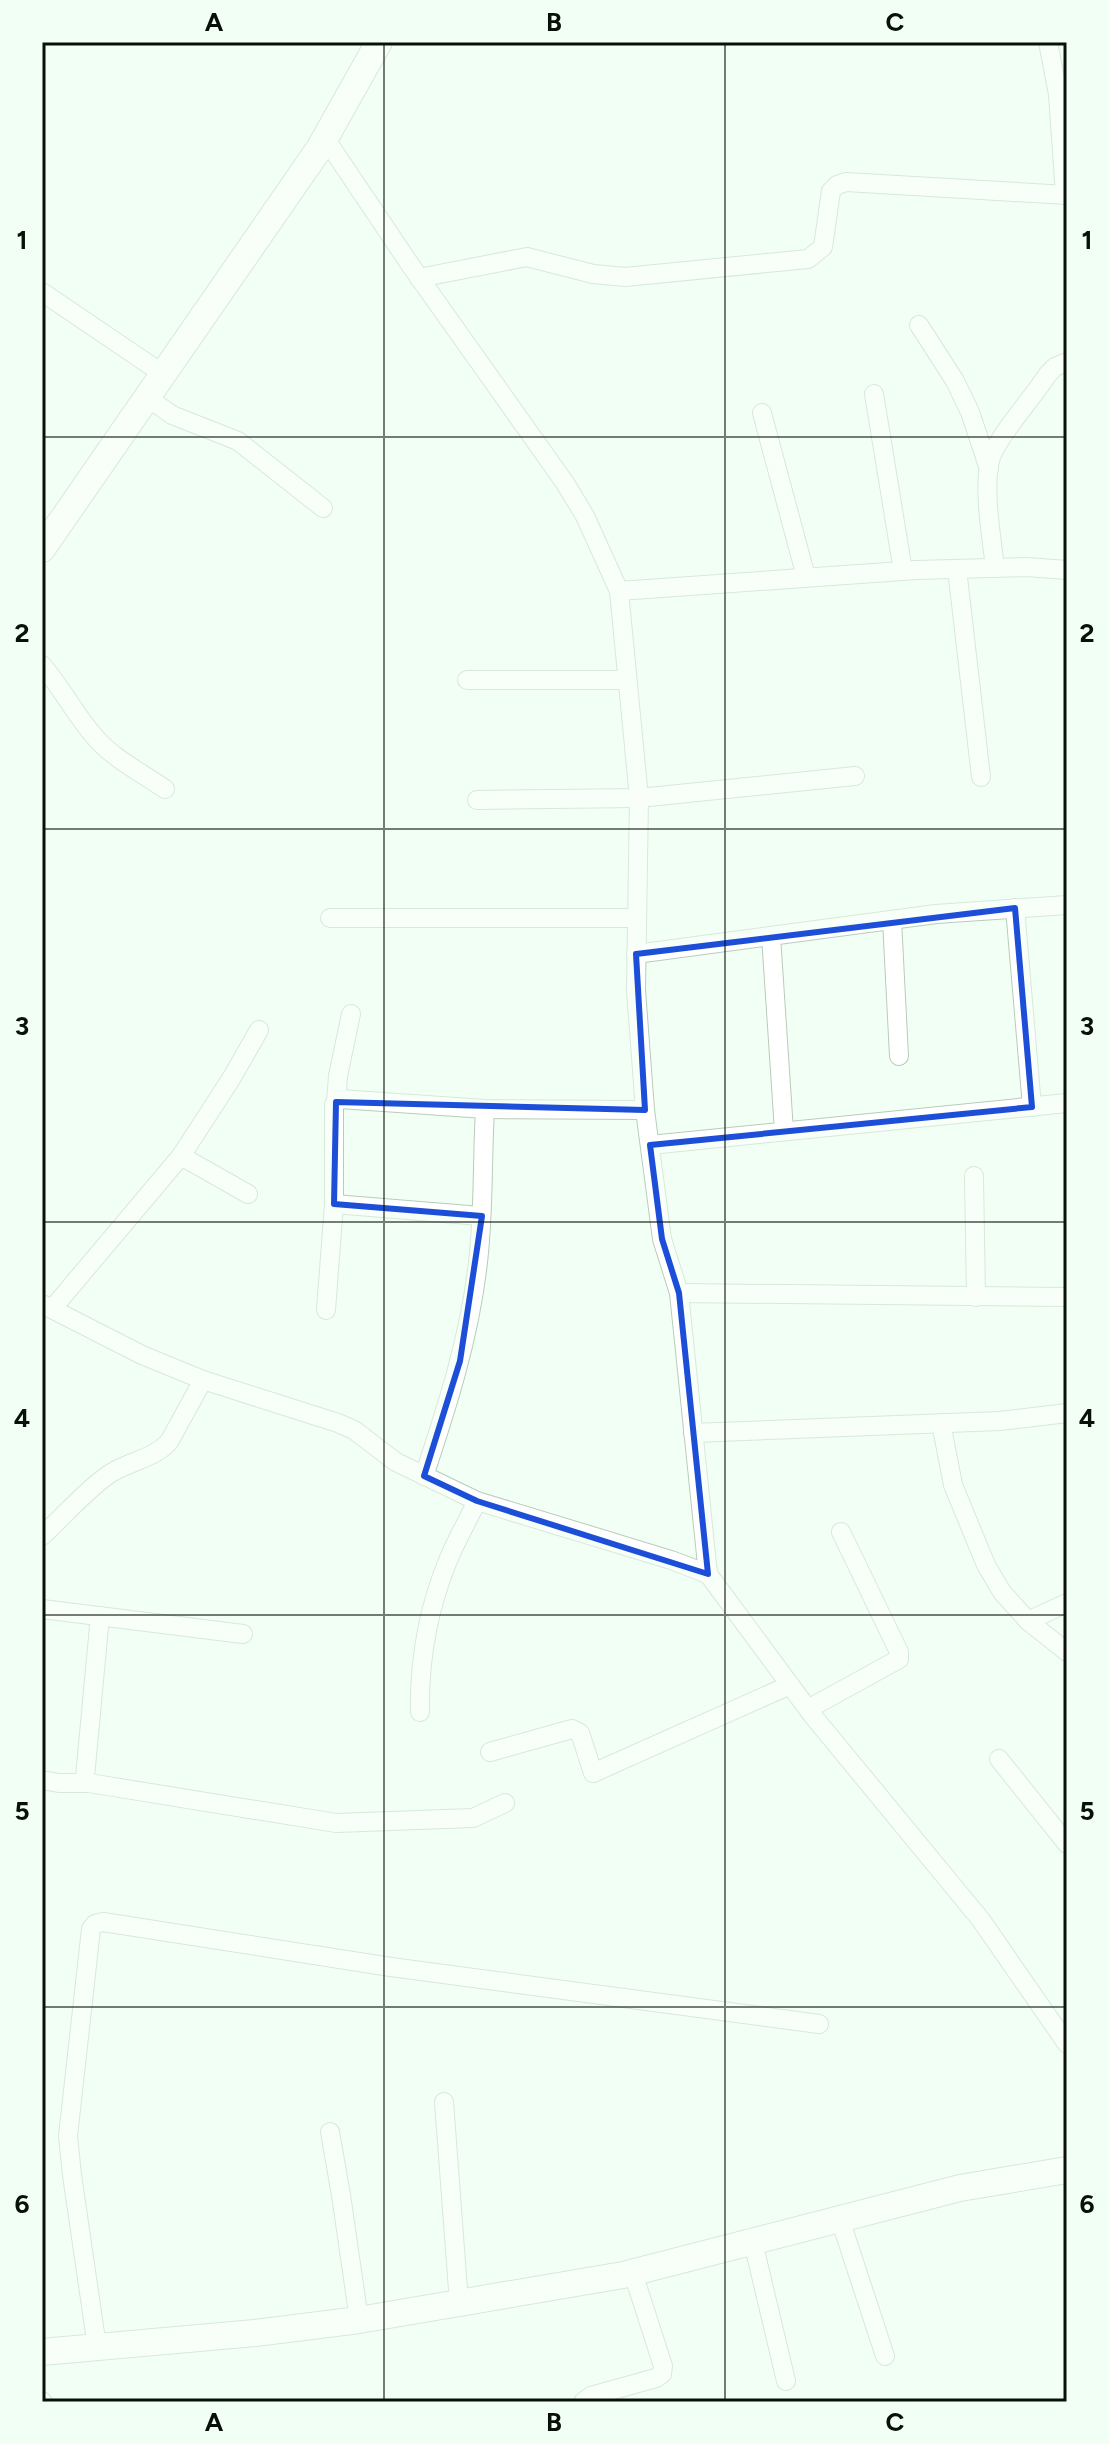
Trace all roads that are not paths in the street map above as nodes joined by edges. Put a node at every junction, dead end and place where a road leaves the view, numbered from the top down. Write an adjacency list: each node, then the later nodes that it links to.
1 (1049, 42): 4 (street)
2 (373, 43): 3 (street)
3 (325, 138): 5 (street); 9 (street)
4 (1066, 195): 5 (street)
5 (419, 278): 21 (street)
6 (42, 292): 9 (street)
7 (919, 325): 13 (street)
8 (1067, 362): 13 (street)
9 (163, 374): 11 (street)
10 (874, 394): 19 (street)
11 (147, 397): 14 (street); 15 (street)
12 (762, 413): 20 (street)
13 (989, 469): 16 (street)
14 (323, 508)
15 (42, 549)
16 (995, 568): 17 (street); 18 (street)
17 (957, 569): 19 (street); 26 (street)
18 (1067, 570)
19 (903, 571): 20 (street)
20 (806, 577): 21 (street)
21 (619, 591): 24 (street)
22 (42, 665): 27 (street)
23 (467, 680): 24 (street)
24 (627, 680): 28 (street)
25 (855, 776): 28 (street)
26 (981, 777)
27 (165, 789)
28 (639, 798): 29 (street); 33 (street)
29 (477, 800)
30 (1067, 905): 31 (street)
31 (1015, 908): 34 (street); 42 (street)
32 (330, 918): 33 (street)
33 (637, 918): 36 (street)
34 (892, 920): 35 (street); 39 (street)
35 (771, 936): 36 (street); 45 (street)
36 (636, 954): 44 (street)
37 (351, 1014): 40 (street)
38 (259, 1030): 47 (street)
39 (899, 1056)
40 (336, 1102): 43 (street); 50 (street)
41 (1067, 1103): 42 (street)
42 (1032, 1107): 45 (street)
43 (485, 1109): 44 (street); 51 (street)
44 (645, 1110): 46 (street)
45 (784, 1131): 46 (street)
46 (650, 1145): 52 (street)
47 (181, 1156): 49 (street); 55 (street)
48 (974, 1176): 53 (street)
49 (248, 1194)
50 (334, 1204): 51 (street); 56 (street)
51 (481, 1216): 61 (street)
52 (679, 1293): 53 (street); 60 (street)
53 (976, 1297): 54 (street)
54 (1067, 1297)
55 (47, 1306): 57 (street)
56 (326, 1310)
57 (203, 1380): 61 (street); 64 (street)
58 (1067, 1413): 59 (street)
59 (941, 1423): 60 (street); 69 (street)
60 (693, 1433): 65 (street)
61 (424, 1476): 62 (street)
62 (477, 1501): 65 (street); 74 (street)
63 (841, 1532): 73 (street)
64 (42, 1536)
65 (708, 1574): 72 (street)
66 (1067, 1603): 69 (street)
67 (42, 1609): 68 (street)
68 (100, 1616): 70 (street); 78 (street)
69 (1028, 1621): 71 (street)
70 (243, 1634)
71 (1067, 1652)
72 (790, 1685): 73 (street); 75 (street)
73 (808, 1709): 82 (street)
74 (420, 1712)
75 (490, 1752)
76 (999, 1759): 80 (street)
77 (42, 1780): 78 (street)
78 (89, 1783): 79 (street)
79 (505, 1803)
80 (1067, 1844)
81 (819, 2024): 91 (street)
82 (1067, 2044)
83 (444, 2102): 89 (street)
84 (330, 2132): 90 (street)
85 (1067, 2170): 86 (street)
86 (840, 2219): 87 (street); 93 (street)
87 (753, 2242): 88 (street); 94 (street)
88 (633, 2273): 89 (street); 95 (street)
89 (459, 2303): 90 (street)
90 (359, 2320): 91 (street)
91 (97, 2347): 92 (street)
92 (42, 2352)
93 (885, 2356)
94 (786, 2381)
95 (583, 2402)

